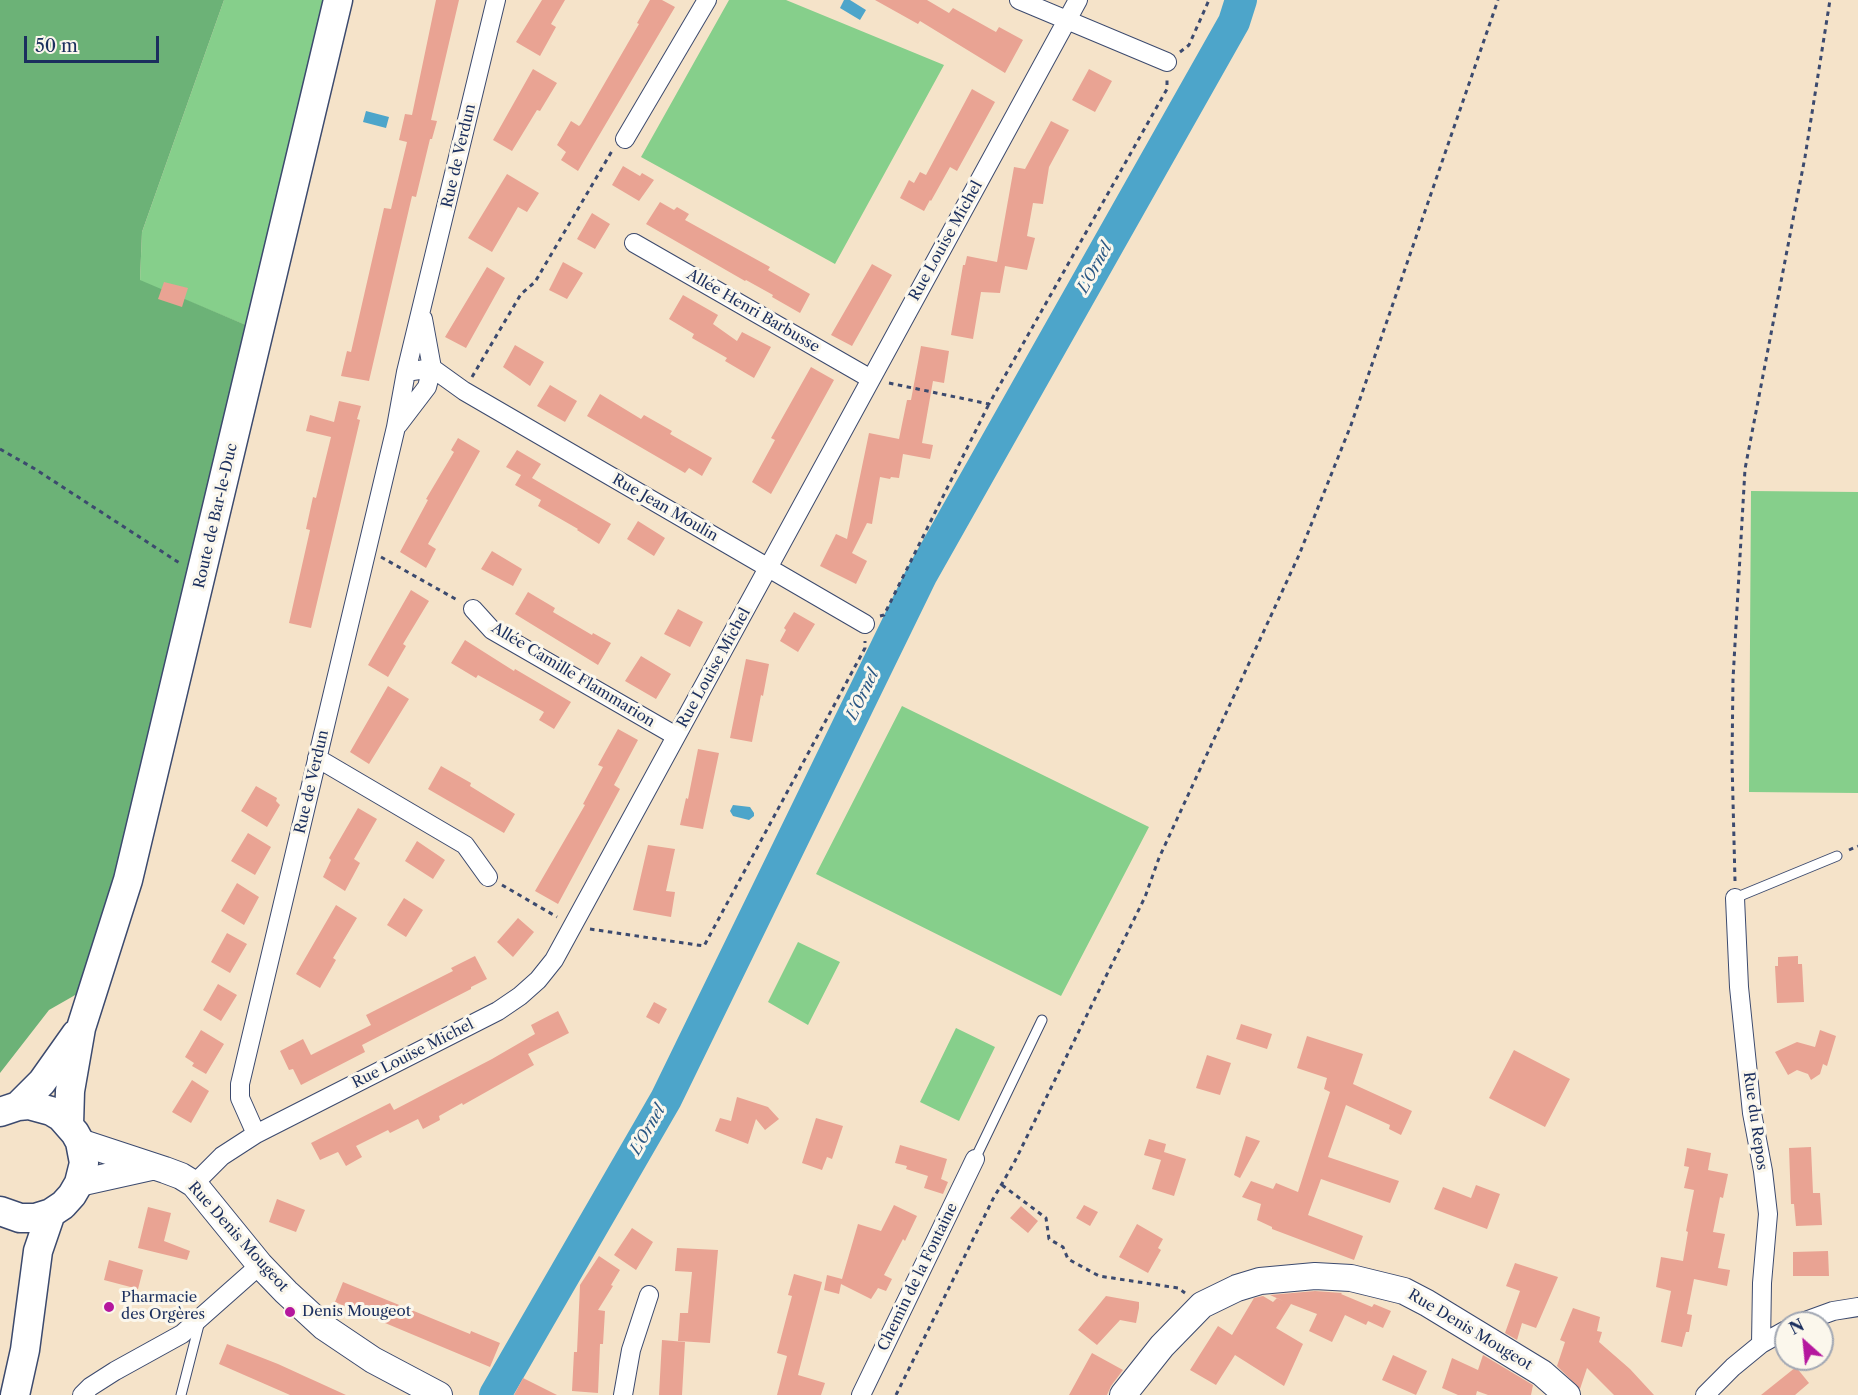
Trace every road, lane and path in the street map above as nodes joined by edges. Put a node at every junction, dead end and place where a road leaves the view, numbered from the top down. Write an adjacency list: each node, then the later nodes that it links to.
1 (338, 0): 24 (main road, Route de Bar-le-Duc)
2 (496, 0): 13 (street, Rue de Verdun)
3 (706, 0): 11 (street)
4 (1019, 0): 9 (street)
5 (1078, 0): 9 (street, Rue Louise Michel)
6 (1209, 0): 10 (path)
7 (1498, 0): 42 (path)
8 (1830, 0): 31 (path)
9 (1066, 20): 10 (street); 16 (street, Rue Louise Michel)
10 (1167, 62): 19 (path)
11 (625, 139): 18 (path)
12 (634, 243): 16 (street, Allée Henri Barbusse)
13 (422, 312): 14 (street, Rue de Verdun); 15 (street, Rue de Verdun)
14 (432, 368): 15 (street); 17 (street, Rue de Verdun); 18 (street, Rue Jean Moulin)
15 (406, 372): 17 (street, Rue Jean Moulin); 20 (street, Rue de Verdun)
16 (871, 379): 19 (path); 23 (street, Rue Louise Michel)
17 (427, 387): 18 (street, Rue Jean Moulin); 20 (street, Rue de Verdun)
18 (464, 391): 23 (street, Rue Jean Moulin)
19 (989, 404): 26 (path)
20 (396, 427): 22 (street, Rue de Verdun)
21 (0, 449): 24 (path)
22 (367, 549): 25 (path); 28 (street, Rue de Verdun)
23 (769, 568): 26 (street, Rue Jean Moulin); 27 (street, Rue Louise Michel)
24 (202, 578): 34 (main road, Route de Bar-le-Duc)
25 (473, 609): 27 (street, Allée Camille Flammarion)
26 (865, 624): 32 (path)
27 (676, 736): 32 (street, Rue Louise Michel)
28 (317, 758): 30 (street); 37 (street, Rue de Verdun)
29 (1837, 856): 31 (lane)
30 (488, 877): 32 (path)
31 (1735, 898): 52 (street, Rue du Repos)
32 (573, 926): 37 (street, Rue Louise Michel)
33 (1042, 1020): 38 (lane)
34 (81, 1028): 35 (main road, Route de Bar-le-Duc); 36 (main road, Route de Bar-le-Duc)
35 (9, 1109): 36 (main road)
36 (75, 1133): 39 (street, Rue Denis Mougeot); 40 (main road, Route de Bar-le-Duc)
37 (256, 1134): 41 (street, Rue Louise Michel)
38 (975, 1159): 58 (street, Chemin de la Fontaine)
39 (152, 1167): 40 (street, Rue Denis Mougeot); 41 (street, Rue Denis Mougeot)
40 (79, 1183): 44 (main road)
41 (194, 1184): 45 (street, Rue Denis Mougeot)
42 (1002, 1185): 47 (path); 59 (path)
43 (0, 1211): 44 (main road)
44 (51, 1213): 54 (main road)
45 (260, 1265): 50 (street); 56 (street, Rue Denis Mougeot)
46 (649, 1295): 57 (street)
47 (1202, 1305): 60 (street, Rue Denis Mougeot); 61 (street, Rue Denis Mougeot)
48 (1858, 1307): 49 (street)
49 (1833, 1311)
50 (201, 1318): 53 (street); 55 (lane)
51 (1774, 1337): 52 (street)
52 (1761, 1344): 62 (street)
53 (86, 1391)
54 (15, 1395)
55 (181, 1395)
56 (439, 1395)
57 (623, 1395)
58 (861, 1395)
59 (896, 1395)
60 (1123, 1395)
61 (1567, 1395)
62 (1705, 1395)

